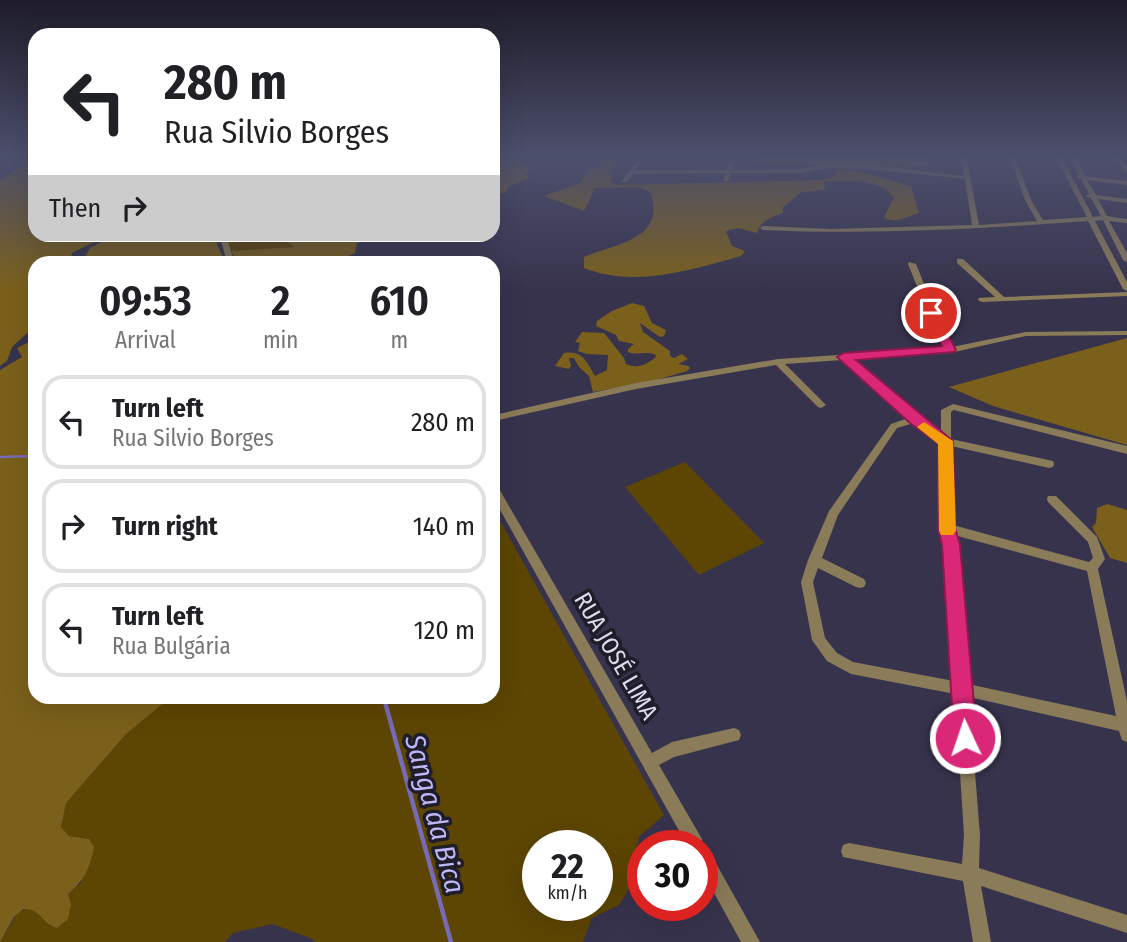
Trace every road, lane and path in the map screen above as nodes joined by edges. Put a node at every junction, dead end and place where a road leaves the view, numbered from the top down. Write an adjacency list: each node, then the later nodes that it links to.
1 (971, 202): 9 (street)
2 (1029, 202): 8 (street)
3 (1079, 202): 6 (street)
4 (1096, 202): 5 (street)
5 (1104, 218): 6 (street); 7 (street); 13 (street)
6 (1089, 221): 8 (street); 17 (street)
7 (1127, 222)
8 (1041, 223): 9 (street)
9 (976, 227): 11 (street)
10 (763, 228): 11 (street)
11 (927, 229): 12 (street)
12 (936, 240)
13 (1116, 240): 14 (street); 15 (street)
14 (1127, 242)
15 (1127, 260): 17 (street)
16 (960, 261): 21 (street)
17 (1111, 261): 19 (street); 20 (street)
18 (912, 264): 24 (street)
19 (1127, 266)
20 (1127, 292): 21 (street)
21 (1002, 299): 22 (street)
22 (982, 300)
23 (1127, 333): 24 (street)
24 (950, 350): 25 (street)
25 (844, 357): 26 (street); 29 (street)
26 (778, 362): 27 (street); 28 (street)
27 (821, 405)
28 (500, 417)
29 (915, 419): 30 (street); 36 (street)
30 (946, 441): 31 (street); 32 (street); 35 (street)
31 (1127, 450)
32 (1049, 464)
33 (1052, 499): 37 (street)
34 (500, 501): 42 (street, RUA JOSÉ LIMA)
35 (947, 528): 37 (street); 39 (street)
36 (814, 560): 38 (street); 39 (street)
37 (1092, 568): 40 (street)
38 (860, 583)
39 (962, 689): 40 (street); 45 (street)
40 (1126, 729)
41 (734, 735): 42 (street)
42 (648, 763): 43 (street, RUA JOSÉ LIMA)
43 (687, 830)
44 (849, 850): 45 (street)
45 (971, 874): 47 (street); 49 (street)
46 (718, 883): 48 (street)
47 (1127, 924)
48 (751, 942)
49 (982, 942)

